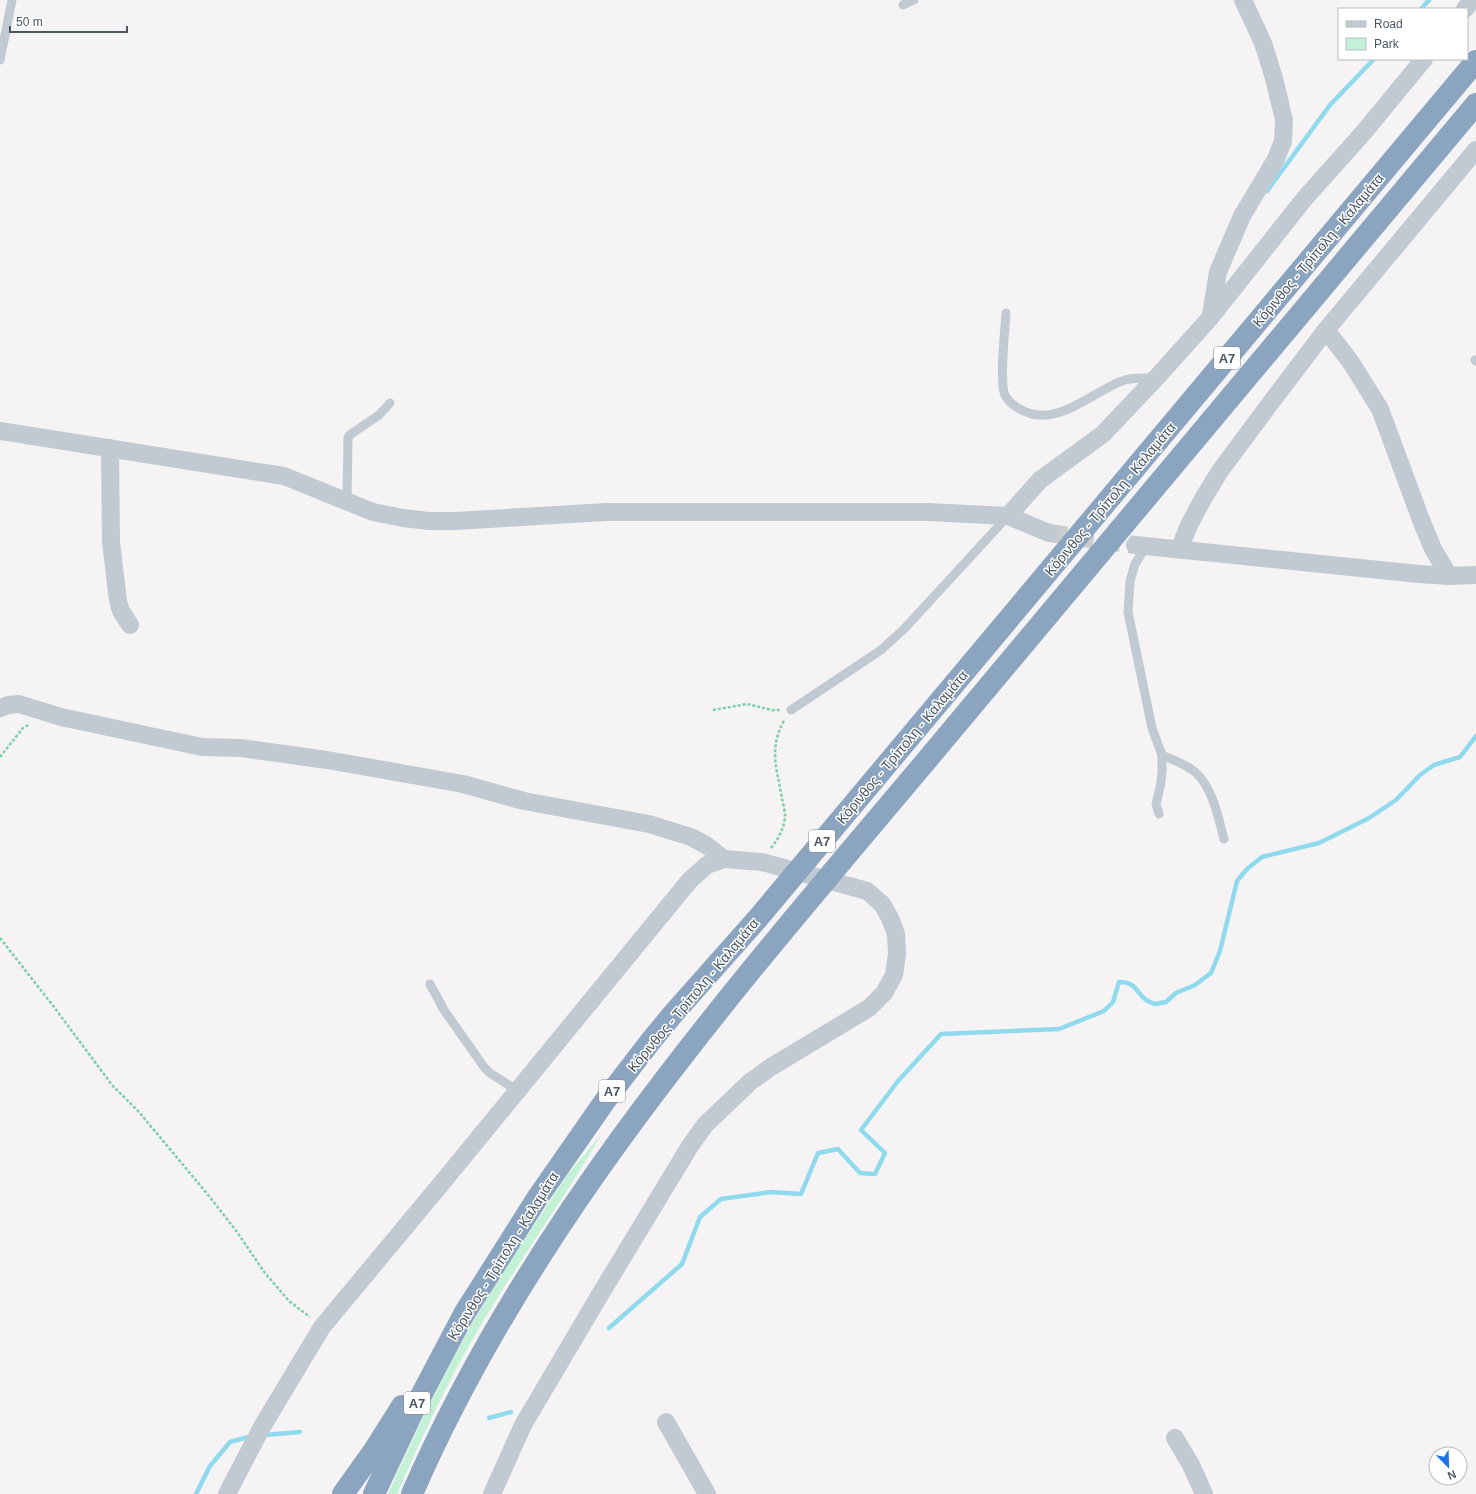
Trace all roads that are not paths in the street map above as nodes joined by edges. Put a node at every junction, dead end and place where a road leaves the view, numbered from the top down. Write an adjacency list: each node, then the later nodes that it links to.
1 (12, 0): 7 (lane)
2 (914, 0): 5 (lane)
3 (1243, 0): 13 (street)
4 (1472, 0): 6 (street)
5 (903, 5)
6 (1466, 8)
7 (0, 60)
8 (1423, 60): 13 (street)
9 (1476, 61): 35 (highway, Κόρινθος - Τρίπολη - Καλαμάτα / Α7)
10 (1476, 104): 37 (highway, Κόρινθος - Τρίπολη - Καλαμάτα / Α7)
11 (1476, 150): 14 (street)
12 (1006, 313): 15 (lane)
13 (1210, 318): 15 (street)
14 (1326, 330): 23 (street); 25 (street)
15 (1157, 378): 20 (street)
16 (390, 403): 19 (lane)
17 (0, 431): 18 (street)
18 (110, 448): 19 (street); 26 (street)
19 (347, 501): 20 (street)
20 (1008, 516): 21 (street); 28 (lane)
21 (1049, 533)
22 (1141, 545): 23 (street); 29 (lane)
23 (1180, 548): 25 (street)
24 (1476, 575): 25 (street)
25 (1449, 576)
26 (130, 625)
27 (0, 708): 32 (street)
28 (791, 710)
29 (1162, 756): 30 (lane); 31 (lane)
30 (1159, 814)
31 (1224, 840)
32 (724, 859): 34 (street); 44 (street)
33 (430, 984): 34 (lane)
34 (518, 1091): 39 (street)
35 (464, 1314): 40 (highway); 41 (highway, Κόρινθος - Τρίπολη - Καλαμάτα / Α7)
36 (666, 1422): 45 (street)
37 (445, 1423): 42 (highway, Κόρινθος - Τρίπολη - Καλαμάτα / Α7); 43 (highway)
38 (1175, 1438): 46 (street)
39 (227, 1494)
40 (343, 1494)
41 (374, 1494)
42 (412, 1494)
43 (423, 1494)
44 (492, 1494)
45 (707, 1494)
46 (1204, 1494)

